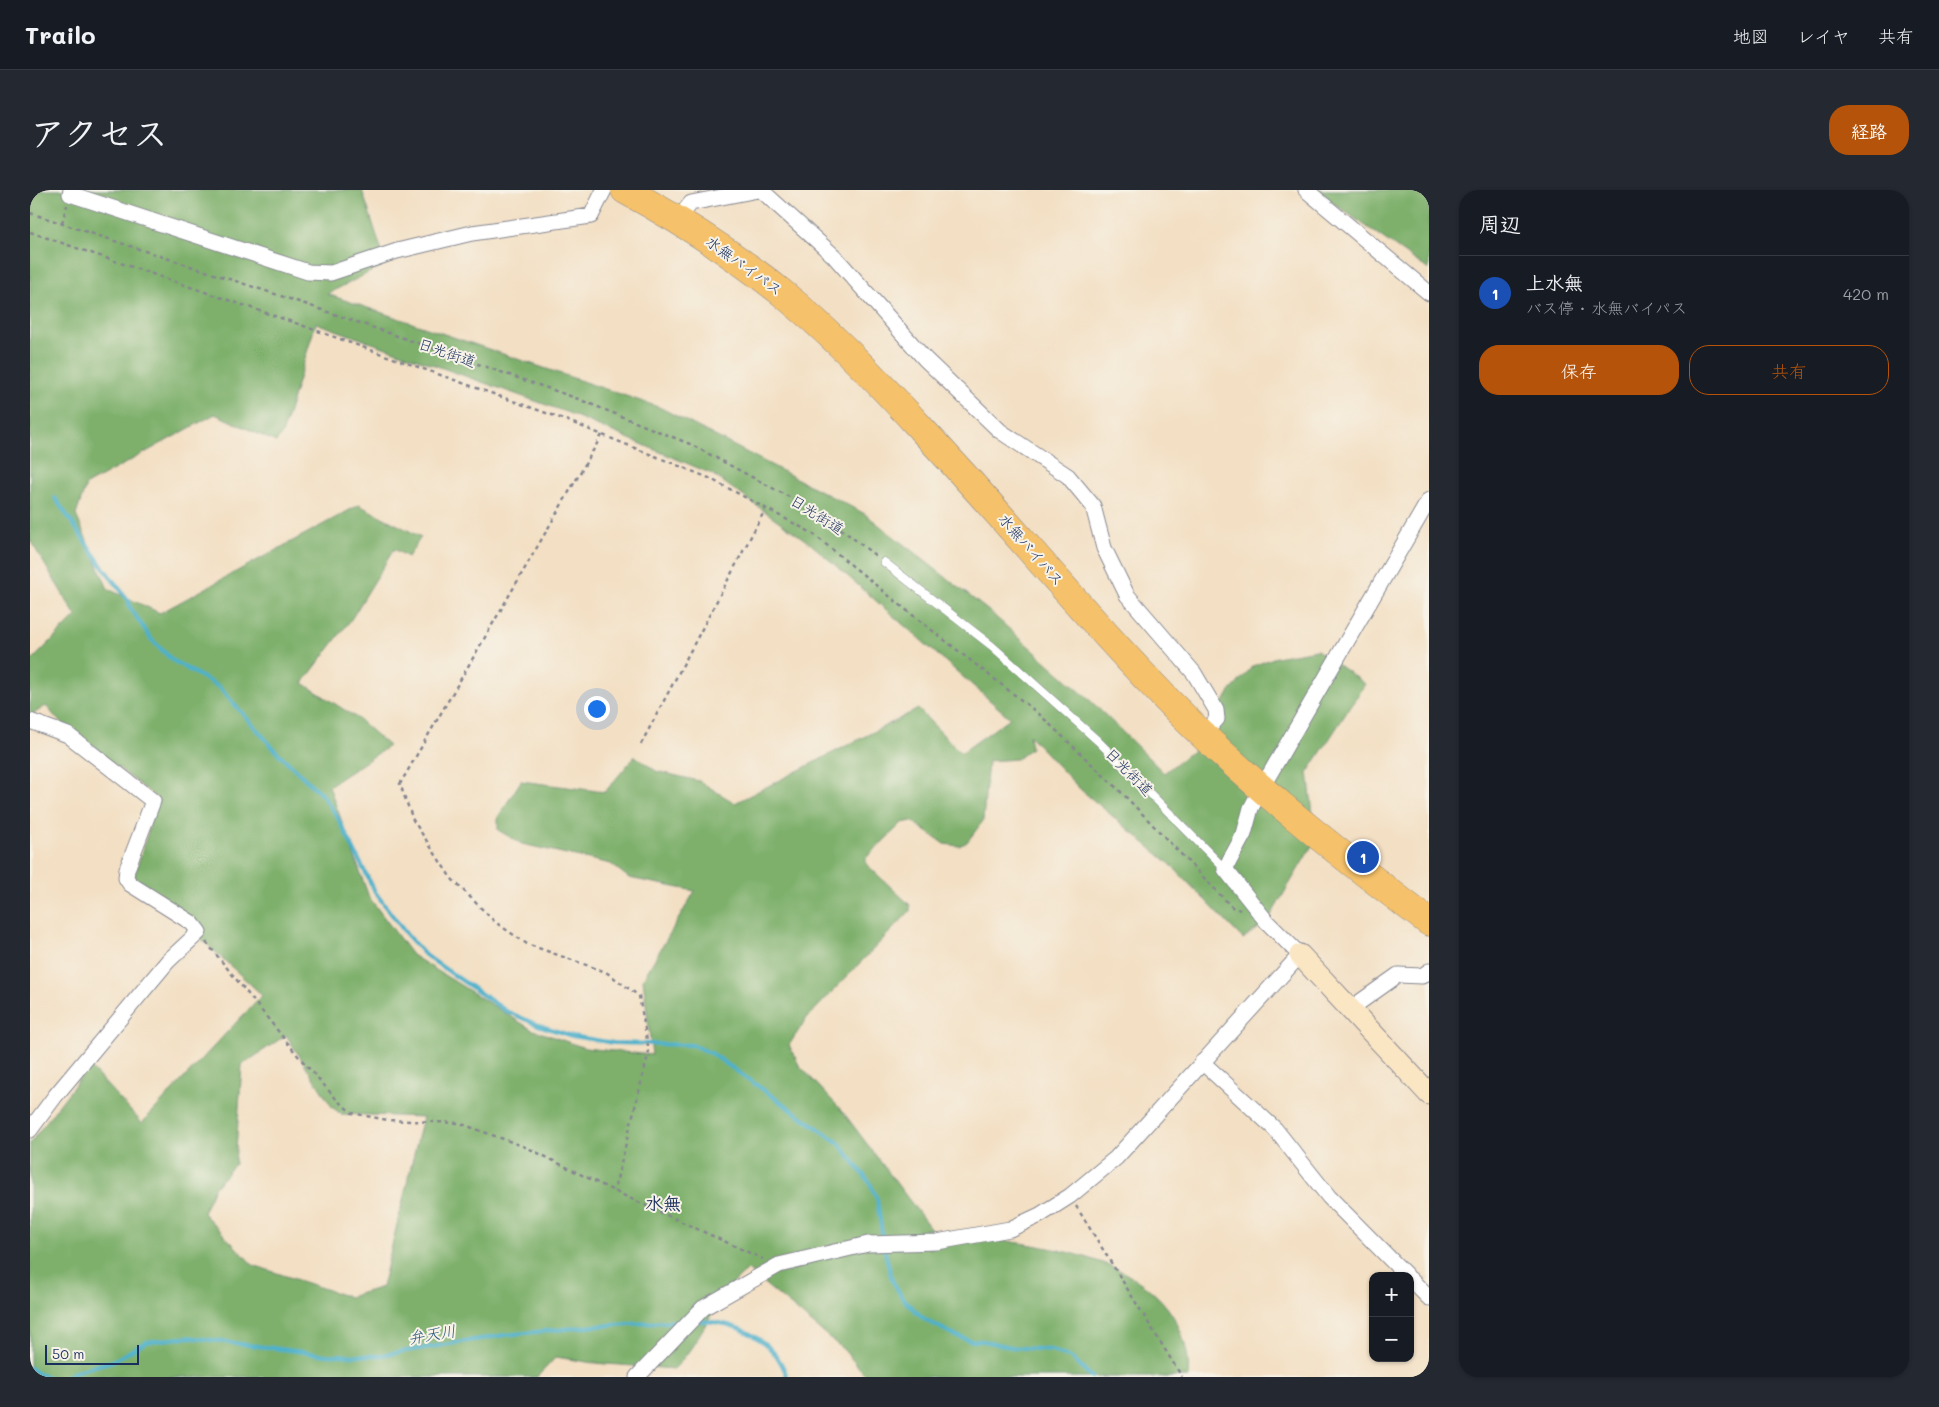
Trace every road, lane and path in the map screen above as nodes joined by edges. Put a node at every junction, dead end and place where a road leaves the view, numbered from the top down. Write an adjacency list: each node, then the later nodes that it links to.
1 (71, 190): 2 (street)
2 (604, 190)
3 (625, 190): 7 (highway, 水無バイパス)
4 (760, 190): 7 (street); 15 (street)
5 (1306, 190): 9 (street)
6 (30, 213): 13 (path, 日光街道)
7 (678, 220): 15 (highway, 水無バイパス)
8 (30, 232): 10 (path)
9 (1429, 293)
10 (602, 435): 12 (path); 28 (path)
11 (1429, 500): 17 (street)
12 (766, 508): 16 (path); 19 (path)
13 (884, 562): 18 (lane, 日光街道)
14 (30, 721): 21 (street)
15 (1202, 736): 17 (highway, 水無バイパス)
16 (641, 744)
17 (1261, 789): 18 (street); 20 (highway, 水無バイパス)
18 (1225, 869): 19 (street, 日光街道)
19 (1267, 922): 22 (street, 日光街道)
20 (1429, 922)
21 (199, 932): 27 (street); 28 (path)
22 (1300, 955): 24 (street, 日光街道); 25 (street)
23 (1429, 971): 24 (street)
24 (1350, 1009): 26 (street, 日光街道)
25 (1202, 1062): 29 (street); 31 (street)
26 (1429, 1094)
27 (30, 1130)
28 (614, 1190): 30 (path)
29 (1070, 1196): 30 (street); 35 (path)
30 (779, 1265): 34 (street)
31 (1403, 1272)
32 (1414, 1283): 33 (street)
33 (1429, 1298)
34 (637, 1377)
35 (1182, 1377)

